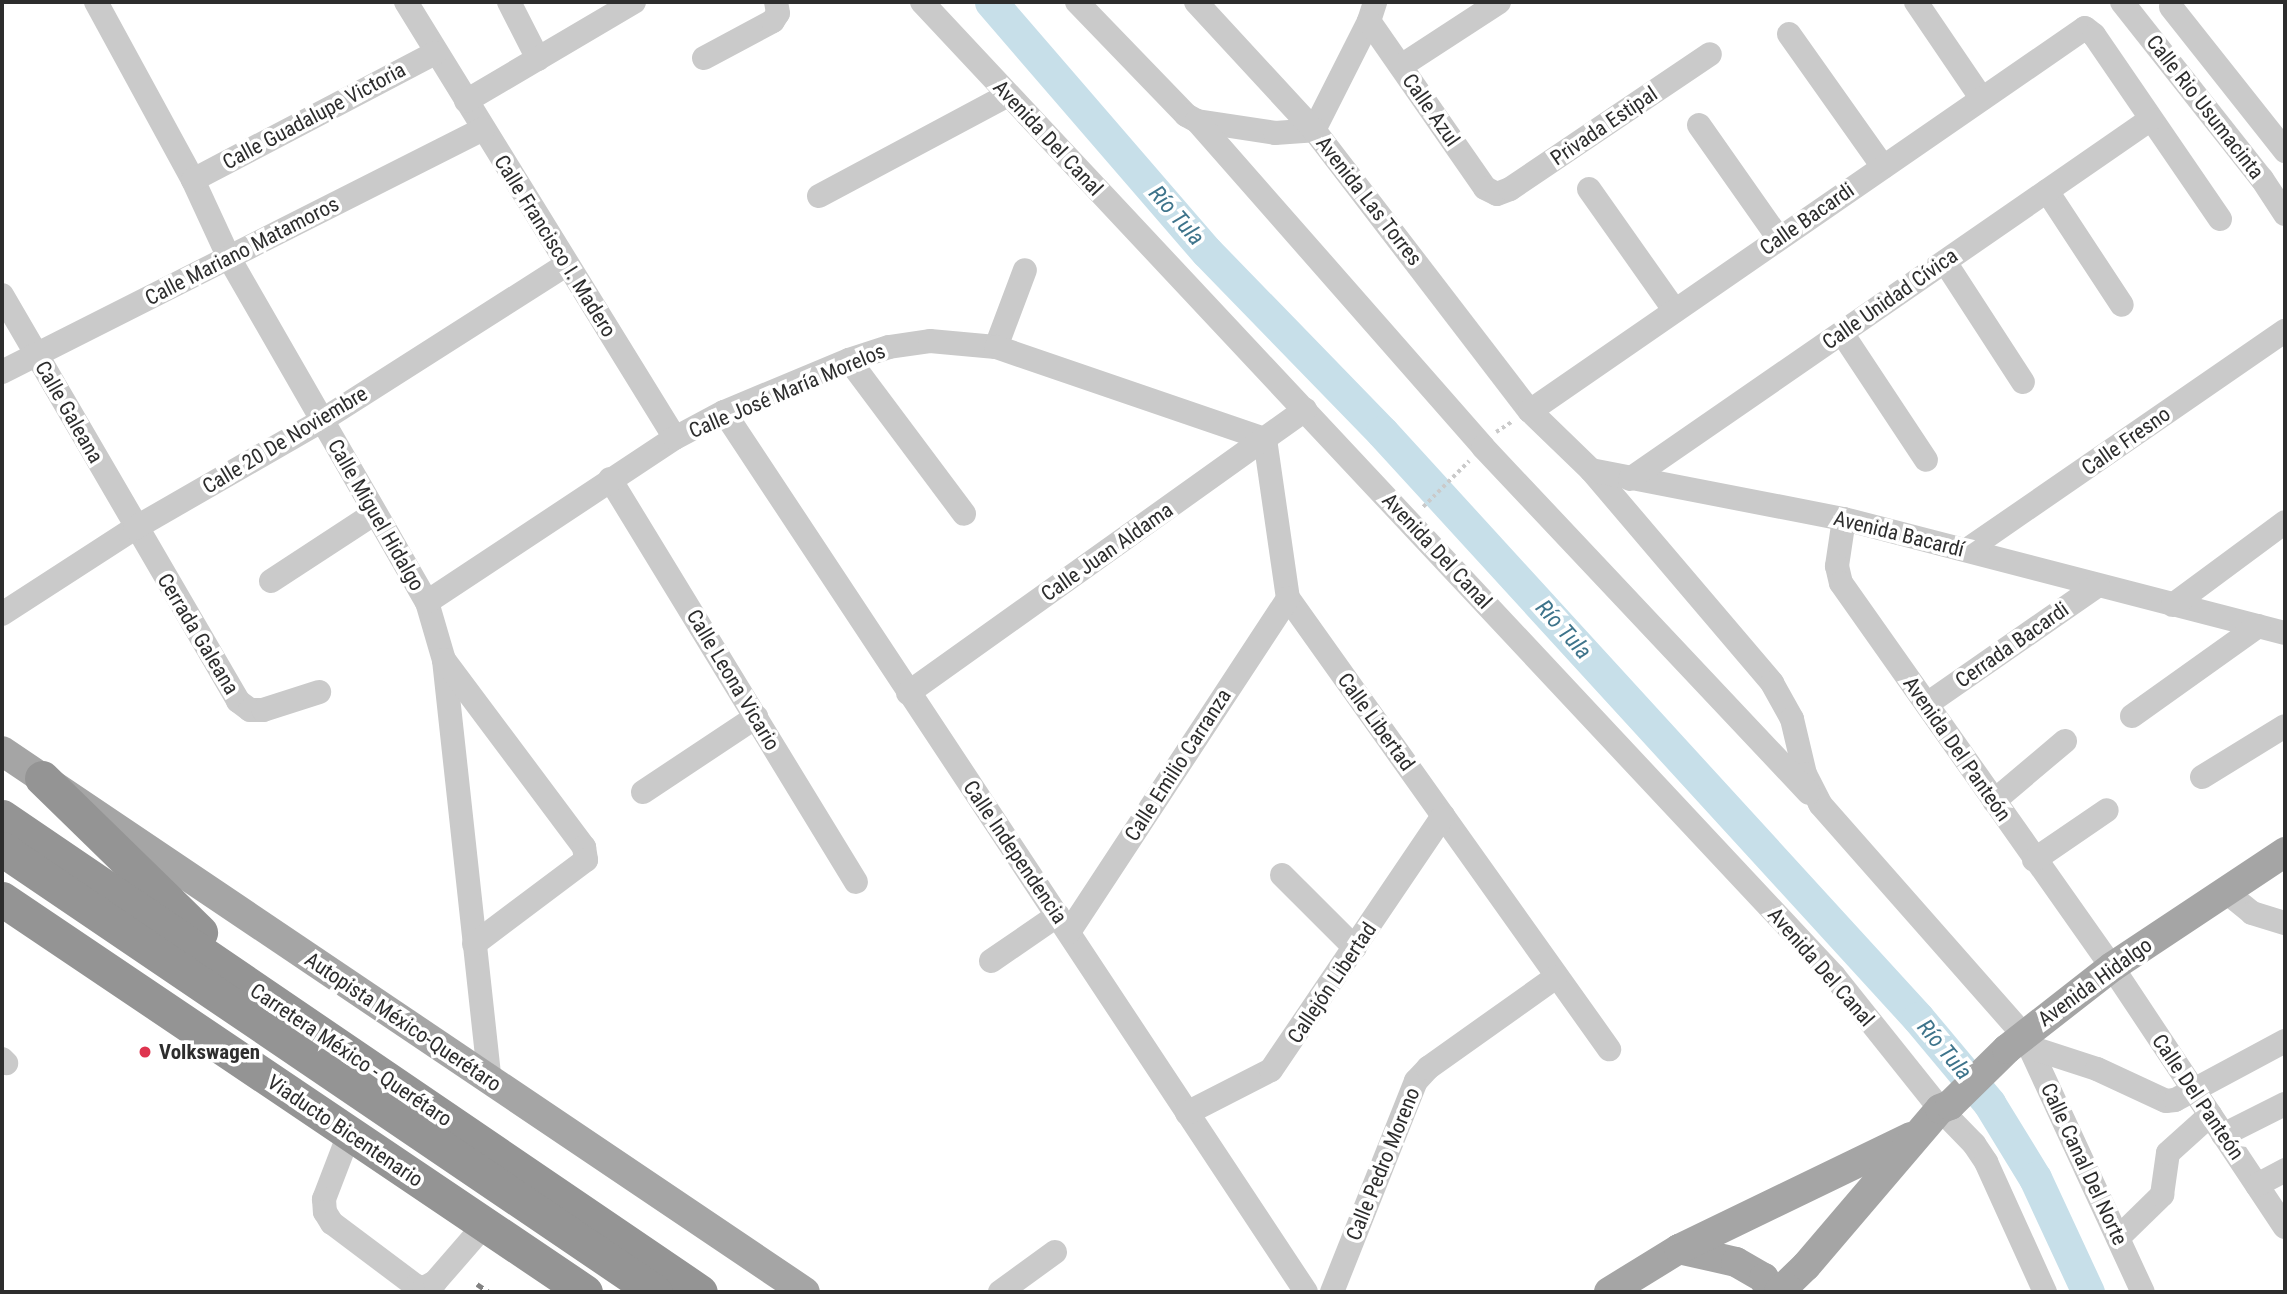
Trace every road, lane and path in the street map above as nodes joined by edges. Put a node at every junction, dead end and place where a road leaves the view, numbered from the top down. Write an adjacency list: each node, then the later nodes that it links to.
1 (96, 2): 31 (street, Calle Miguel Hidalgo)
2 (406, 2): 15 (street, Calle Francisco I. Madero)
3 (509, 2): 18 (street)
4 (634, 2): 18 (street)
5 (922, 2): 20 (street, Avenida Del Canal)
6 (1077, 2): 24 (street)
7 (1196, 2): 27 (street, Avenida Las Torres)
8 (1499, 2): 19 (street)
9 (1916, 2): 21 (street)
10 (2122, 2): 30 (street, Calle Rio Usumacinta)
11 (2171, 7): 28 (street)
12 (777, 8): 17 (street)
13 (1372, 11): 19 (street, Calle Azul); 27 (street)
14 (1789, 34): 29 (street)
15 (435, 53): 22 (street, Calle Francisco I. Madero); 31 (street, Calle Guadalupe Victoria)
16 (1710, 54): 34 (street, Privada Estipal)
17 (704, 58)
18 (538, 59): 22 (street)
19 (1401, 66): 34 (street, Calle Azul)
20 (1007, 96): 35 (street); 53 (street, Avenida Del Canal)
21 (1982, 99): 23 (street, Calle Bacardi); 29 (street, Calle Bacardi)
22 (466, 101): 26 (street, Calle Francisco I. Madero)
23 (2151, 119): 33 (street, Calle Unidad Cívica); 37 (street)
24 (1197, 121): 27 (street); 59 (street)
25 (1699, 125): 38 (street)
26 (483, 129): 39 (street, Calle Mariano Matamoros); 41 (street, Calle Francisco I. Madero)
27 (1314, 130): 54 (street, Avenida Las Torres)
28 (2285, 152): 30 (street)
29 (1883, 167): 38 (street, Calle Bacardi)
30 (2262, 178): 36 (street, Calle Rio Usumacinta)
31 (192, 180): 39 (street, Calle Miguel Hidalgo)
32 (1589, 189): 45 (street)
33 (2048, 191): 40 (street, Calle Unidad Cívica); 44 (street)
34 (1497, 194)
35 (819, 196)
36 (2285, 214)
37 (2220, 219)
38 (1779, 239): 45 (street, Calle Bacardi)
39 (229, 258): 49 (street, Calle Mariano Matamoros); 56 (street, Calle Miguel Hidalgo)
40 (1945, 262): 47 (street, Calle Unidad Cívica); 52 (street)
41 (566, 265): 56 (street, Calle 20 De Noviembre); 57 (street, Calle Francisco I. Madero)
42 (1024, 270): 48 (street)
43 (2, 295): 49 (street, Calle Galeana)
44 (2122, 305)
45 (1675, 310): 54 (street, Calle Bacardi)
46 (2285, 331): 70 (street, Calle Fresno)
47 (1842, 333): 60 (street); 63 (street, Calle Unidad Cívica)
48 (996, 347): 50 (street, Calle José María Morelos); 58 (street, Calle José María Morelos)
49 (36, 354): 51 (street, Calle Mariano Matamoros); 69 (street, Calle Galeana)
50 (849, 360): 55 (street, Calle José María Morelos); 65 (street)
51 (2, 372)
52 (2023, 382)
53 (1305, 410): 58 (street, Calle Juan Aldama); 120 (street, Avenida Del Canal)
54 (1530, 411): 61 (street)
55 (724, 412): 57 (street, Calle José María Morelos); 81 (street, Calle Independencia)
56 (321, 421): 64 (street, Calle Miguel Hidalgo); 69 (street, Calle 20 De Noviembre)
57 (675, 438): 62 (street, Calle José María Morelos)
58 (1265, 439): 73 (street, Calle Libertad); 81 (street, Calle Juan Aldama)
59 (1483, 447): 66 (path); 92 (street)
60 (1926, 460)
61 (1591, 470): 63 (street, Avenida Bacardí); 92 (street)
62 (610, 479): 74 (street, Calle José María Morelos); 84 (street, Calle Leona Vicario)
63 (1630, 479): 67 (street, Avenida Bacardí)
64 (374, 513): 71 (street); 74 (street, Calle Miguel Hidalgo)
65 (964, 514)
66 (1415, 515)
67 (1844, 519): 70 (street, Avenida Bacardí); 82 (street, Avenida Del Panteón)
68 (2285, 522): 75 (street)
69 (135, 528): 76 (street, Calle 20 De Noviembre); 80 (street, Cerrada Galeana)
70 (1967, 550): 72 (street, Avenida Bacardí)
71 (271, 581)
72 (2098, 585): 75 (street, Avenida Bacardí); 82 (street, Cerrada Bacardi)
73 (1288, 598): 94 (street, Calle Libertad); 107 (street, Calle Emilio Carranza)
74 (427, 602): 79 (street, Calle Miguel Hidalgo)
75 (2173, 605): 77 (street, Avenida Bacardí)
76 (2, 614)
77 (2258, 626): 78 (street, Avenida Bacardí); 83 (street)
78 (2285, 634)
79 (444, 660): 108 (street, Calle Miguel Hidalgo); 108 (street)
80 (319, 692)
81 (908, 693): 107 (street, Calle Independencia)
82 (1927, 704): 91 (street, Avenida Del Panteón)
83 (2132, 716)
84 (756, 717): 90 (street); 101 (street, Calle Leona Vicario)
85 (2285, 726): 88 (street)
86 (2065, 741): 91 (street)
87 (2, 751): 89 (main road, Autopista México-Querétaro)
88 (2202, 777)
89 (42, 778): 113 (highway); 117 (main road, Autopista México-Querétaro)
90 (643, 792)
91 (1994, 802): 98 (street, Avenida Del Panteón)
92 (1820, 804): 115 (street)
93 (2107, 810): 98 (street)
94 (1443, 816): 109 (street, Callejón Libertad); 112 (street, Calle Libertad)
95 (2, 817): 113 (highway, Carretera México - Querétaro)
96 (2, 849): 104 (highway, Carretera México - Querétaro)
97 (2285, 852): 102 (main road, Avenida Hidalgo)
98 (2034, 860): 111 (street, Avenida Del Panteón)
99 (2, 865): 104 (highway)
100 (1282, 875): 109 (street)
101 (856, 882)
102 (2225, 891): 106 (street); 111 (main road, Avenida Hidalgo)
103 (2, 899): 134 (highway, Viaducto Bicentenario)
104 (91, 910): 135 (highway, Carretera México - Querétaro)
105 (2, 912): 124 (main road)
106 (2285, 923)
107 (1064, 924): 110 (street, Calle Emilio Carranza); 121 (street, Calle Independencia)
108 (474, 944): 117 (street, Calle Miguel Hidalgo)
109 (1355, 948): 121 (street, Callejón Libertad)
110 (991, 961)
111 (2112, 967): 115 (main road, Avenida Hidalgo); 118 (street, Calle Del Panteón)
112 (1556, 977): 116 (street, Calle Libertad); 140 (street, Calle Pedro Moreno)
113 (268, 998): 136 (highway, Carretera México - Querétaro)
114 (2285, 1041): 118 (street)
115 (2020, 1044): 118 (street); 120 (main road, Avenida Hidalgo); 129 (street, Calle Canal Del Norte)
116 (1609, 1049)
117 (490, 1081): 137 (main road, Autopista México-Querétaro)
118 (2193, 1090): 122 (street, Calle Del Panteón)
119 (2285, 1104): 122 (street)
120 (1945, 1107): 123 (main road, Avenida Hidalgo); 143 (street, Avenida Del Canal)
121 (1187, 1113): 139 (street, Calle Independencia)
122 (2217, 1125): 126 (street, Calle Del Panteón); 129 (street)
123 (1920, 1132): 130 (main road, Avenida Hidalgo); 142 (main road, Avenida Hidalgo)
124 (344, 1147): 128 (main road); 128 (street)
125 (2285, 1170): 126 (street)
126 (2257, 1185): 127 (street, Calle Del Panteón)
127 (2285, 1227)
128 (475, 1236): 133 (main road)
129 (2118, 1238): 144 (street, Calle Canal Del Norte)
130 (1679, 1249): 132 (main road, Avenida Hidalgo); 141 (main road)
131 (1055, 1252): 138 (street)
132 (1624, 1288)
133 (558, 1292)
134 (585, 1292)
135 (655, 1292)
136 (700, 1292)
137 (804, 1292)
138 (999, 1292)
139 (1307, 1292)
140 (1332, 1292)
141 (1770, 1292)
142 (1779, 1292)
143 (2045, 1292)
144 (2143, 1292)

